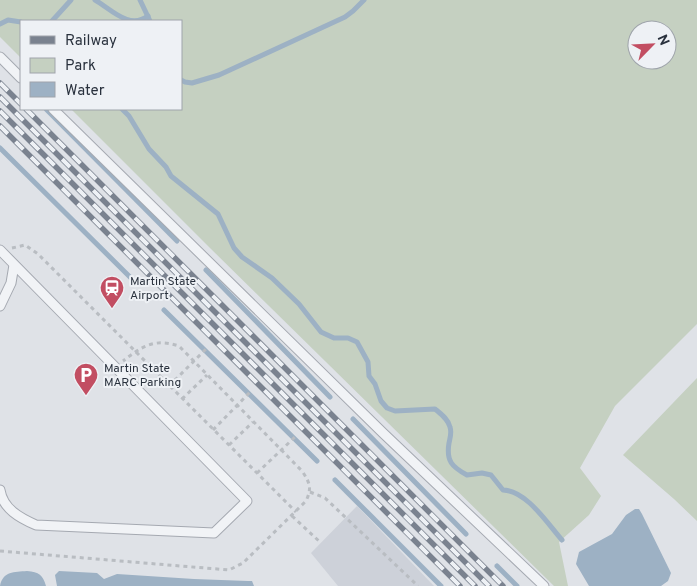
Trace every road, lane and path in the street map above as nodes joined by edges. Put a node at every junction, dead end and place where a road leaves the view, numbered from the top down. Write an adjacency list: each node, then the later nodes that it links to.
1 (0, 57): 2 (lane)
2 (20, 77)
3 (54, 110): 30 (lane)
4 (10, 249): 9 (path)
5 (0, 250): 6 (lane)
6 (14, 265): 7 (lane); 11 (lane)
7 (0, 306)
8 (208, 348): 10 (path)
9 (135, 352): 10 (path); 11 (path); 13 (path)
10 (194, 361): 12 (path); 13 (path)
11 (115, 367): 23 (lane)
12 (207, 375): 15 (path); 16 (path)
13 (169, 386): 15 (path)
14 (251, 391): 16 (path)
15 (182, 398): 18 (path)
16 (236, 406): 17 (path); 18 (path)
17 (253, 422): 20 (path); 21 (path)
18 (213, 430): 20 (path)
19 (296, 436): 21 (path)
20 (228, 445): 22 (path)
21 (282, 450): 22 (path); 24 (path)
22 (257, 473): 25 (path)
23 (0, 490)
24 (310, 492): 25 (path); 29 (path)
25 (296, 512): 26 (path)
26 (292, 516): 27 (path); 28 (path)
27 (320, 542)
28 (0, 550)
29 (418, 586)
30 (544, 586)

